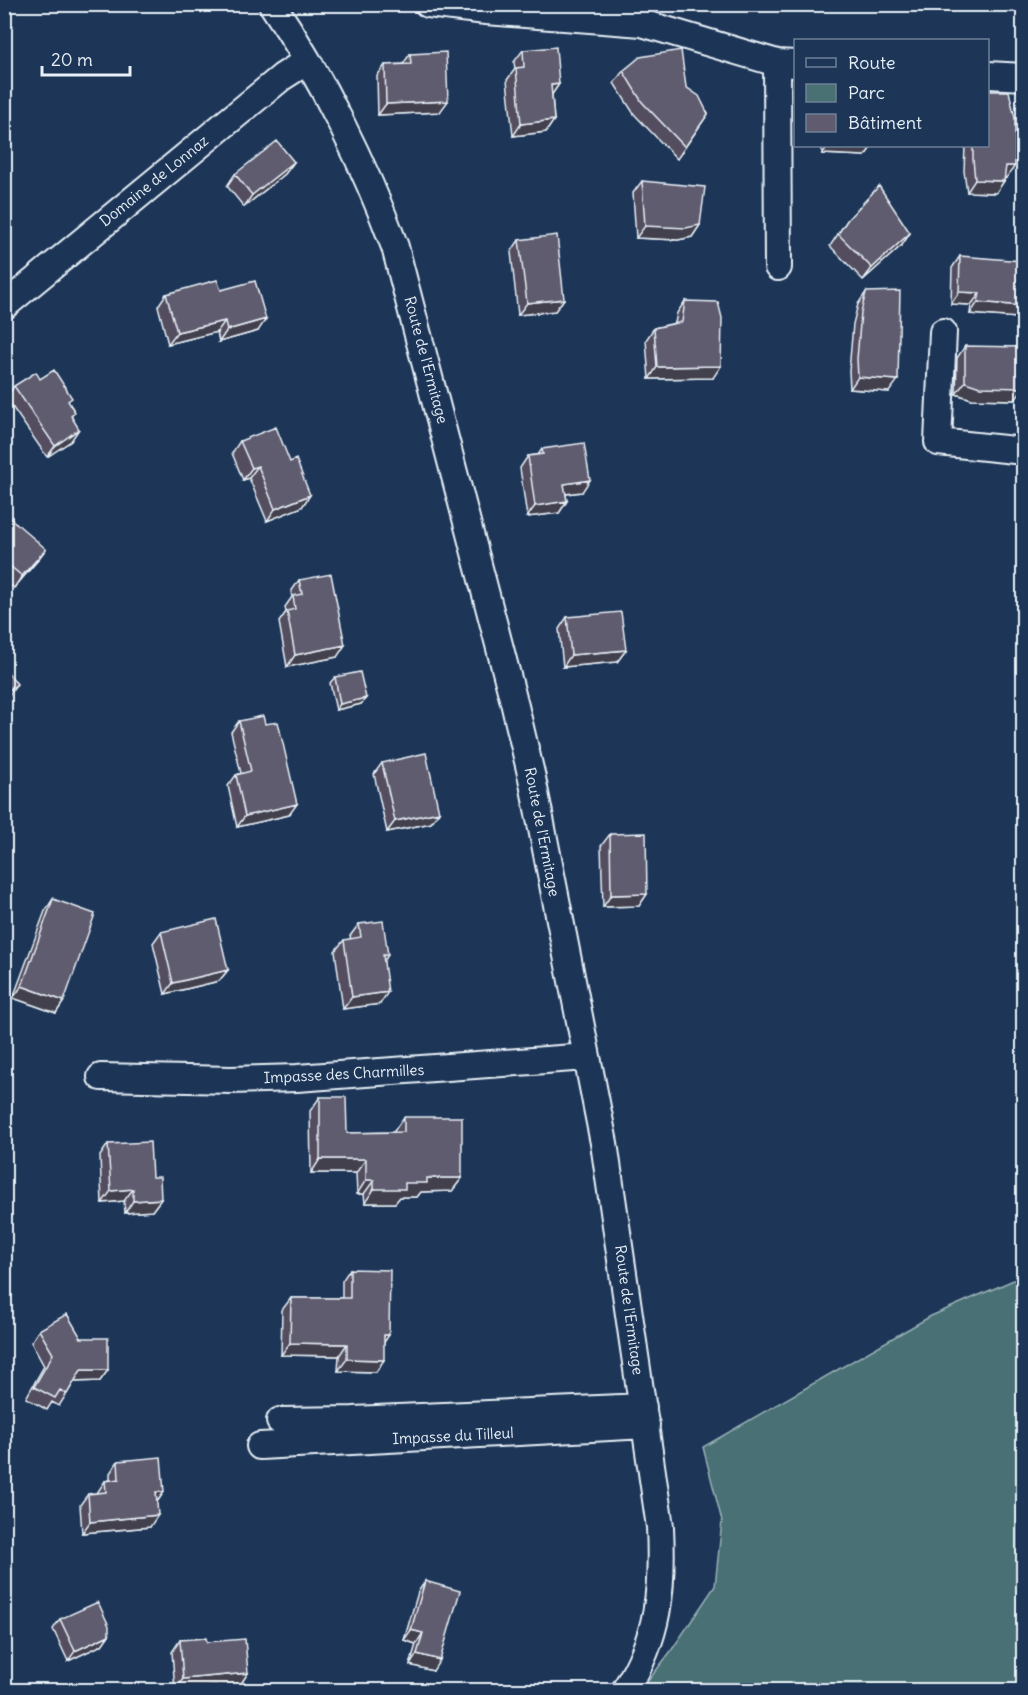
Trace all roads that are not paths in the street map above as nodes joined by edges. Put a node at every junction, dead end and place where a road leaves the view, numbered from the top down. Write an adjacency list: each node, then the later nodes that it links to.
1 (272, 4): 3 (street, Route de l'Ermitage)
2 (428, 4): 4 (street)
3 (307, 61): 8 (street, Domaine de Lonnaz); 11 (street, Route de l'Ermitage)
4 (786, 63): 7 (street)
5 (989, 75): 6 (street)
6 (1023, 77)
7 (778, 267)
8 (4, 306)
9 (943, 332): 10 (street)
10 (1023, 451)
11 (587, 1057): 12 (street, Impasse des Charmilles); 13 (street, Route de l'Ermitage)
12 (101, 1077)
13 (645, 1416): 14 (street); 15 (street, Impasse du Tilleul); 16 (street, Route de l'Ermitage)
14 (280, 1421)
15 (260, 1446)
16 (625, 1690)

